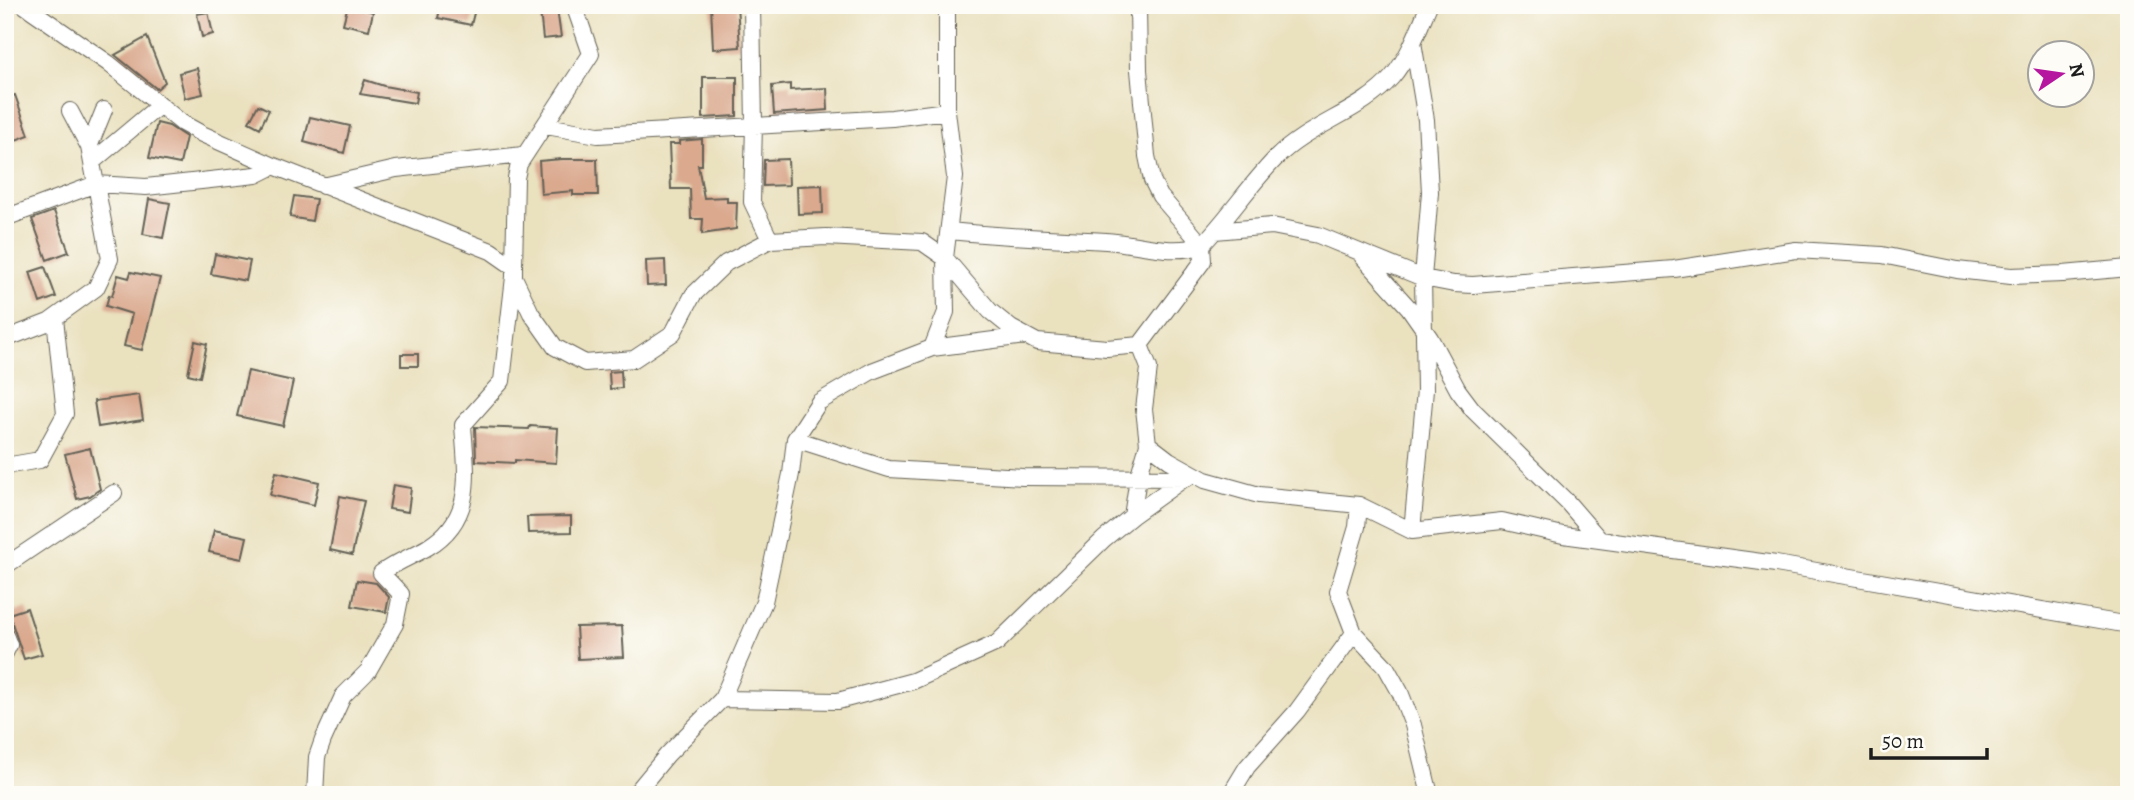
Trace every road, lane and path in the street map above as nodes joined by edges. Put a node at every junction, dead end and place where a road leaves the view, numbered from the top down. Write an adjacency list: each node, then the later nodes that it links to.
1 (24, 5): 8 (street)
2 (574, 5): 13 (street)
3 (752, 5): 12 (street)
4 (947, 5): 11 (street)
5 (1138, 5): 23 (street)
6 (1429, 5): 7 (street)
7 (1413, 42): 21 (street); 28 (street)
8 (160, 105): 14 (street); 16 (street)
9 (104, 110): 14 (street)
10 (70, 111): 14 (street)
11 (947, 111): 12 (street); 20 (street)
12 (754, 125): 13 (street); 22 (street)
13 (546, 126): 15 (street)
14 (91, 155): 17 (street)
15 (523, 155): 18 (street); 27 (street)
16 (274, 166): 17 (street); 18 (street)
17 (96, 184): 19 (street); 29 (street)
18 (323, 186): 27 (street)
19 (5, 218)
20 (950, 231): 23 (street); 25 (street)
21 (1215, 231): 23 (street); 24 (street)
22 (770, 240): 25 (street); 27 (street)
23 (1202, 245): 33 (street)
24 (1358, 252): 28 (street); 30 (street)
25 (945, 258): 31 (street); 34 (street)
26 (2129, 268): 28 (street)
27 (514, 272): 52 (street)
28 (1423, 278): 30 (street)
29 (55, 318): 32 (street); 37 (street)
30 (1425, 331): 44 (street); 45 (street)
31 (1025, 335): 33 (street); 34 (street)
32 (5, 339)
33 (1140, 345): 36 (street)
34 (932, 348): 35 (street)
35 (795, 439): 38 (street); 51 (street)
36 (1148, 444): 38 (street); 40 (street)
37 (5, 466)
38 (1138, 478): 39 (street); 43 (street)
39 (1185, 478): 40 (street); 43 (street)
40 (1205, 480): 42 (street)
41 (114, 493): 46 (street)
42 (1359, 505): 44 (street); 48 (street)
43 (1132, 516): 51 (street)
44 (1412, 531): 45 (street)
45 (1600, 540): 47 (street)
46 (5, 566)
47 (2129, 625)
48 (1354, 633): 54 (street); 55 (street)
49 (5, 635): 50 (street)
50 (5, 653)
51 (722, 699): 53 (street)
52 (315, 795)
53 (634, 795)
54 (1230, 795)
55 (1430, 795)

